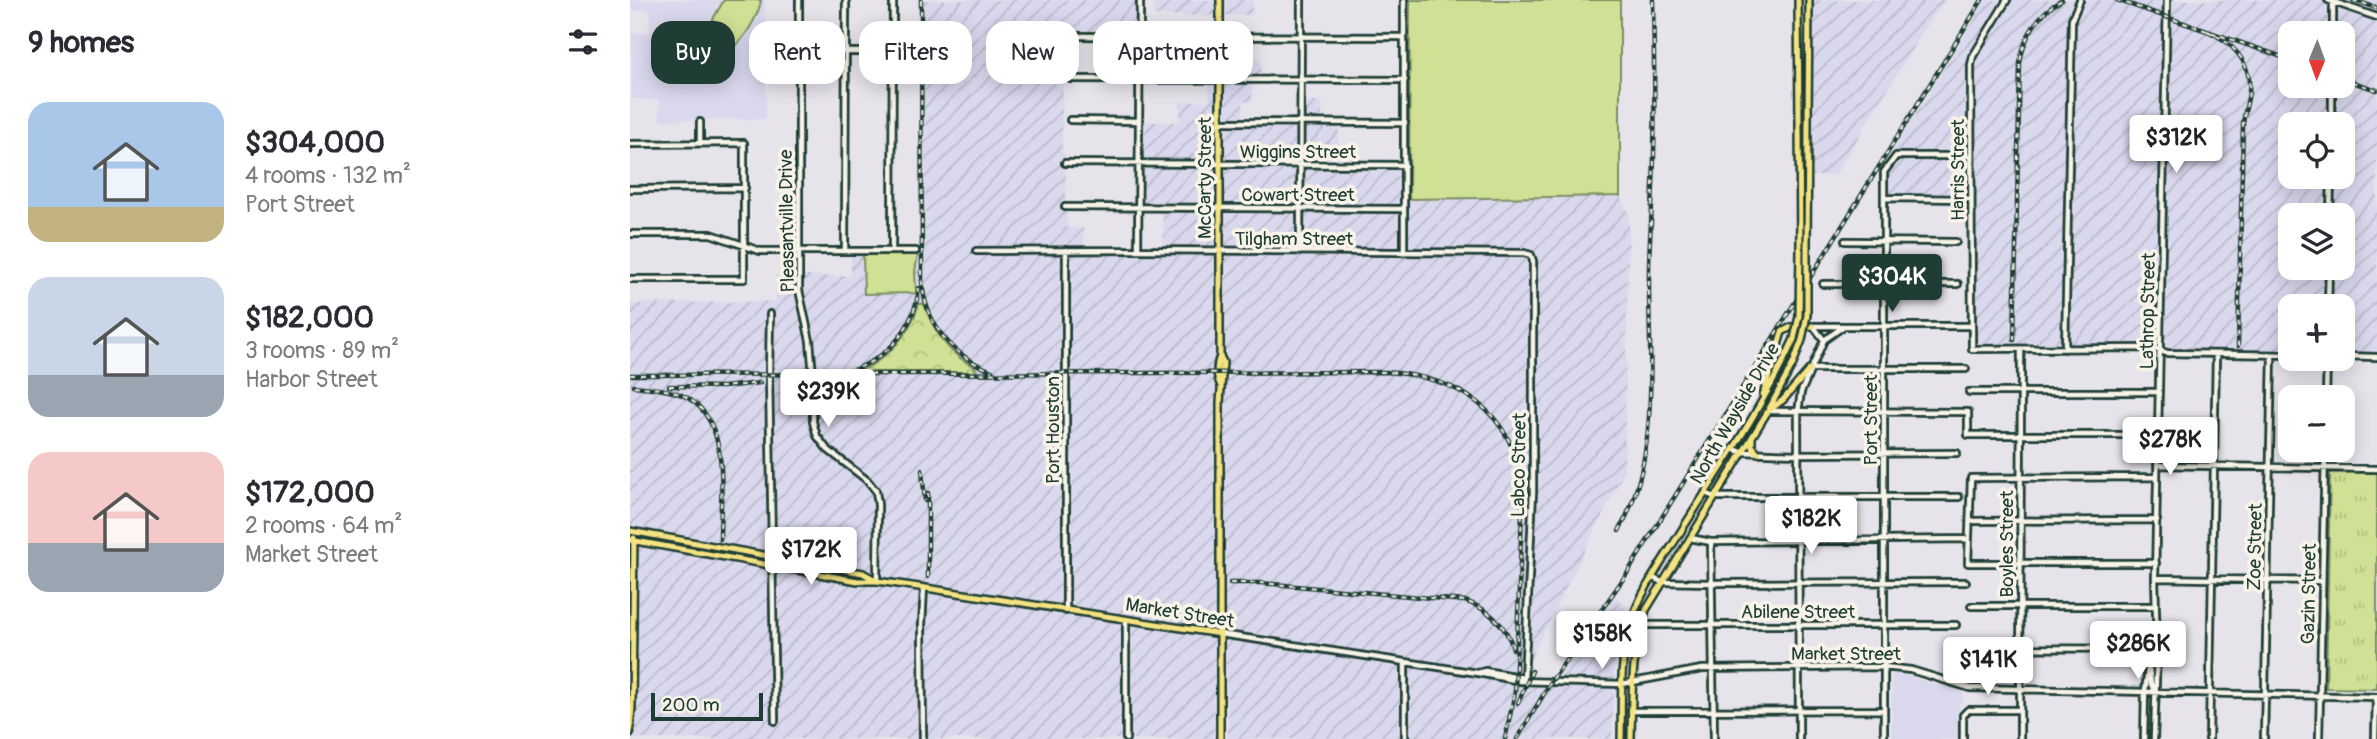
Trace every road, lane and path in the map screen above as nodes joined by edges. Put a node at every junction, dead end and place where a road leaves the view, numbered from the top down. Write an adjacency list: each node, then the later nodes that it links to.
1 (799, 0): 15 (street, Pleasantville Drive)
2 (846, 0): 23 (street)
3 (893, 0): 16 (street)
4 (1140, 0): 17 (street)
5 (1220, 0): 18 (main road, McCarty Street)
6 (1301, 0): 21 (street)
7 (1404, 0): 22 (street)
8 (1798, 0): 96 (main road, North Wayside Drive, bridge)
9 (1809, 0): 97 (main road, North Wayside Drive, bridge)
10 (2007, 0): 41 (street, Harris Street)
11 (2080, 0): 83 (street)
12 (2167, 0): 84 (street, Lathrop Street)
13 (2330, 1): 14 (street); 19 (street)
14 (2377, 18)
15 (799, 21)
16 (893, 21)
17 (1139, 21)
18 (1219, 21)
19 (2332, 21)
20 (1253, 36): 21 (street)
21 (1301, 37): 22 (street); 25 (street)
22 (1404, 37): 27 (street)
23 (845, 52): 24 (street)
24 (859, 52)
25 (1300, 79): 26 (street); 27 (street); 37 (street)
26 (1253, 80)
27 (1405, 80): 38 (street)
28 (799, 84): 63 (street, Pleasantville Drive)
29 (845, 84): 64 (street)
30 (892, 84): 65 (street)
31 (1139, 84): 34 (street)
32 (1220, 84): 36 (main road, McCarty Street)
33 (1070, 120): 34 (street)
34 (1139, 121): 43 (street)
35 (700, 122): 39 (street)
36 (1219, 122): 37 (street); 45 (main road, McCarty Street)
37 (1301, 122): 38 (street); 44 (street)
38 (1405, 123): 46 (street)
39 (700, 143): 40 (street); 47 (street)
40 (630, 144)
41 (1971, 156): 49 (street, Port Street); 50 (street, Harris Street)
42 (1066, 163): 43 (street, Wiggins Street)
43 (1139, 164): 45 (street, Wiggins Street); 52 (street)
44 (1301, 164): 45 (street, Wiggins Street); 46 (street, Wiggins Street); 54 (street)
45 (1219, 165): 53 (main road, McCarty Street)
46 (1405, 165): 55 (street)
47 (744, 188): 48 (street); 60 (street)
48 (630, 189)
49 (1884, 198): 50 (street); 58 (street, Port Street)
50 (1970, 199): 80 (street, Harris Street)
51 (1065, 206): 52 (street, Cowart Street)
52 (1139, 206): 53 (street, Cowart Street); 62 (street)
53 (1219, 207): 54 (street, Cowart Street); 68 (main road, McCarty Street)
54 (1300, 207): 55 (street, Cowart Street); 69 (street)
55 (1404, 209): 70 (street)
56 (630, 234): 60 (street)
57 (1845, 241): 58 (street)
58 (1884, 241): 59 (street); 74 (street, Port Street)
59 (1956, 242)
60 (745, 247): 63 (street); 72 (street)
61 (1066, 250): 62 (street, Tilgham Street); 67 (street, Tilgham Street); 152 (street, Port Houston)
62 (1138, 250): 68 (street, Tilgham Street)
63 (799, 251): 64 (street); 140 (street, Pleasantville Drive)
64 (845, 251): 65 (street)
65 (892, 251): 66 (street)
66 (916, 251)
67 (976, 251)
68 (1220, 251): 69 (street, Tilgham Street); 159 (main road, McCarty Street)
69 (1300, 252): 70 (street, Tilgham Street)
70 (1404, 253): 71 (street, Tilgham Street)
71 (1528, 254): 169 (street, Labco Street)
72 (630, 279)
73 (1823, 284): 74 (street)
74 (1884, 284): 75 (street); 79 (street, Port Street)
75 (1958, 284)
76 (771, 314): 132 (street)
77 (1813, 326): 78 (street); 81 (street); 96 (main road)
78 (1844, 326): 79 (street); 81 (street)
79 (1884, 326): 80 (street); 91 (street, Port Street)
80 (1972, 326): 82 (street, Harris Street)
81 (1824, 340): 90 (street)
82 (2021, 349): 83 (street); 94 (street, Boyles Street)
83 (2065, 349): 84 (street)
84 (2160, 350): 85 (street); 95 (street, Lathrop Street)
85 (2216, 354): 86 (street); 111 (street)
86 (2272, 355): 87 (street); 112 (street, Zoe Street)
87 (2278, 355)
88 (2355, 356): 89 (street)
89 (2377, 357)
90 (1810, 369): 91 (street); 97 (main road); 99 (street)
91 (1884, 369): 92 (street); 98 (street, Port Street)
92 (1966, 369)
93 (1969, 392): 94 (street)
94 (2020, 393): 95 (street); 100 (street, Boyles Street)
95 (2159, 393): 101 (street, Lathrop Street)
96 (1761, 401): 103 (main road, North Wayside Drive)
97 (1768, 411): 99 (street); 102 (main road, North Wayside Drive)
98 (1884, 411): 99 (street); 100 (street); 108 (street, Port Street)
99 (1798, 412): 107 (street)
100 (2021, 435): 101 (street); 116 (street, Boyles Street)
101 (2158, 435): 110 (street, Lathrop Street)
102 (1752, 437): 104 (main road, North Wayside Drive); 105 (main road)
103 (1733, 449): 104 (street); 117 (main road, North Wayside Drive)
104 (1742, 452): 105 (street); 118 (main road, North Wayside Drive)
105 (1758, 453): 107 (street)
106 (1957, 453): 108 (street)
107 (1798, 454): 108 (street); 119 (street)
108 (1884, 454): 120 (street, Port Street)
109 (2325, 462): 113 (street, Gazin Street)
110 (2157, 465): 111 (street); 115 (street, Lathrop Street)
111 (2214, 466): 112 (street); 138 (street)
112 (2269, 467): 113 (street); 139 (street, Zoe Street)
113 (2325, 468): 114 (street); 141 (street, Gazin Street)
114 (2377, 469)
115 (2157, 477): 116 (street); 123 (street, Lathrop Street)
116 (2020, 478): 122 (street, Boyles Street); 124 (street)
117 (1705, 493): 118 (street); 136 (main road, North Wayside Drive)
118 (1715, 497): 119 (street); 126 (main road, North Wayside Drive)
119 (1799, 497): 120 (street); 129 (street)
120 (1885, 497): 121 (street); 130 (street, Port Street)
121 (1959, 497)
122 (2020, 520): 123 (street); 124 (street); 133 (street, Boyles Street)
123 (2157, 520): 134 (street, Lathrop Street)
124 (1970, 521): 127 (street)
125 (632, 531): 128 (main road); 132 (main road, Market Street)
126 (1689, 538): 131 (street); 142 (main road, North Wayside Drive)
127 (1968, 539): 130 (street); 133 (street)
128 (632, 540): 135 (main road, Market Street); 148 (main road)
129 (1798, 540): 130 (street); 131 (street); 143 (street)
130 (1884, 540): 144 (street, Port Street)
131 (1711, 542): 146 (street)
132 (773, 558): 135 (street); 140 (main road, Market Street)
133 (2020, 563): 134 (street); 150 (street, Boyles Street)
134 (2156, 563): 137 (street, Lathrop Street)
135 (773, 567): 140 (main road, Market Street); 184 (street)
136 (1653, 578): 142 (street); 170 (main road, North Wayside Drive)
137 (2155, 578): 138 (street); 151 (street, Lathrop Street)
138 (2212, 579): 139 (street); 175 (street)
139 (2267, 579): 141 (street); 176 (street, Zoe Street)
140 (877, 581): 147 (main road, Market Street)
141 (2322, 581): 177 (street, Gazin Street)
142 (1662, 582): 146 (street); 154 (main road, North Wayside Drive)
143 (1798, 582): 144 (street); 146 (street); 155 (street)
144 (1884, 582): 145 (street); 156 (street, Port Street)
145 (1966, 582)
146 (1711, 583): 158 (street)
147 (924, 588): 152 (main road, Market Street); 186 (street)
148 (632, 605): 163 (main road)
149 (1971, 606): 150 (street)
150 (2020, 606): 151 (street); 161 (street, Boyles Street)
151 (2155, 606): 162 (street, Lathrop Street)
152 (1066, 611): 153 (main road, Market Street)
153 (1126, 620): 159 (main road, Market Street); 187 (street)
154 (1641, 625): 158 (street, Abilene Street); 171 (main road, North Wayside Drive)
155 (1798, 625): 156 (street, Abilene Street); 158 (street, Abilene Street); 167 (street)
156 (1885, 625): 157 (street, Abilene Street); 166 (street, Port Street)
157 (1956, 625)
158 (1713, 626): 168 (street)
159 (1220, 634): 165 (street, Market Street); 188 (main road, McCarty Street)
160 (1972, 648): 161 (street)
161 (2020, 648): 162 (street); 172 (street, Boyles Street)
162 (2153, 649): 164 (street, Lathrop Street); 174 (street, Lathrop Street)
163 (632, 657): 185 (main road)
164 (2148, 662): 173 (street, Lathrop Street); 174 (street)
165 (1405, 663): 169 (street, Market Street); 189 (street)
166 (1884, 667): 167 (street, Market Street); 172 (street, Market Street); 179 (street, Port Street)
167 (1798, 668): 168 (street, Market Street); 183 (street)
168 (1713, 669): 171 (street, Market Street); 182 (street)
169 (1524, 680): 170 (street, Market Street)
170 (1622, 684): 171 (street, Market Street); 190 (main road, North Wayside Drive)
171 (1632, 684): 181 (main road, North Wayside Drive)
172 (2020, 690): 173 (street, Market Street); 180 (street, Boyles Street)
173 (2145, 691): 174 (street, Market Street); 197 (street, Lathrop Street)
174 (2155, 691): 175 (street, Market Street); 198 (street, Lathrop Street)
175 (2209, 693): 176 (street, Market Street); 199 (street)
176 (2265, 694): 177 (street, Market Street); 200 (street, Zoe Street)
177 (2320, 696): 178 (street, Market Street); 201 (street, Gazin Street)
178 (2376, 697): 202 (street)
179 (1884, 710): 183 (street); 194 (street, Port Street)
180 (2020, 710): 195 (street); 196 (street, Boyles Street)
181 (1632, 711): 182 (street); 191 (main road, North Wayside Drive)
182 (1714, 711): 183 (street); 192 (street)
183 (1799, 711): 193 (street)
184 (775, 721)
185 (630, 733)
186 (923, 739)
187 (1126, 739)
188 (1220, 739)
189 (1405, 739)
190 (1621, 739)
191 (1631, 739)
192 (1714, 739)
193 (1798, 739)
194 (1884, 739)
195 (1963, 739)
196 (2020, 739)
197 (2144, 739)
198 (2154, 739)
199 (2209, 739)
200 (2264, 739)
201 (2319, 739)
202 (2375, 739)

